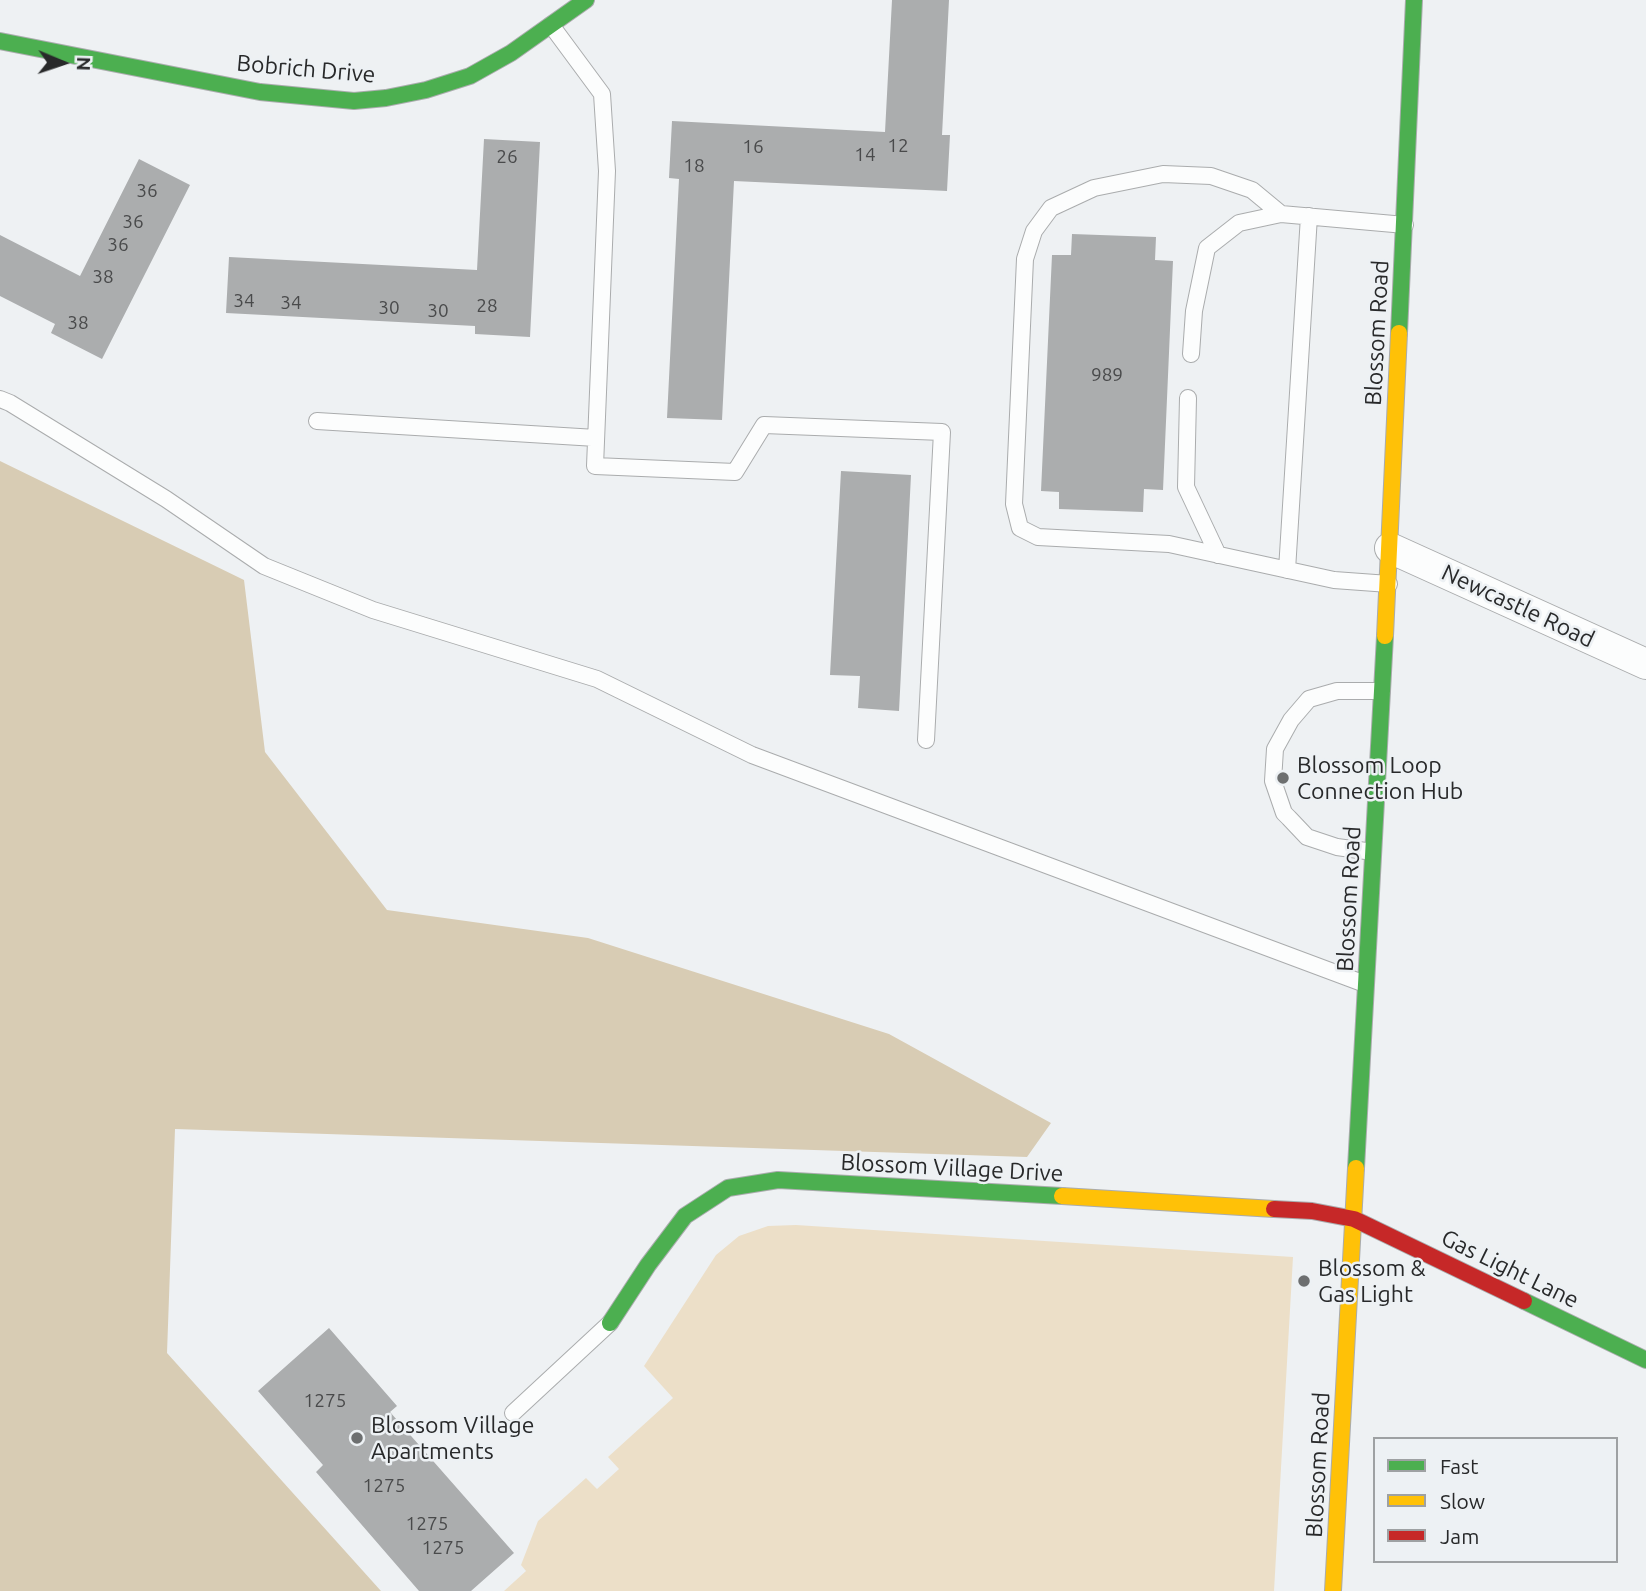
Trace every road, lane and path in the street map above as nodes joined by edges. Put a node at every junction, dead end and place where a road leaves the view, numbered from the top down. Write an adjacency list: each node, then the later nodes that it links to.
1 (586, 0): 3 (street, Bobrich Drive)
2 (1414, 0): 7 (street, Blossom Road)
3 (551, 24): 4 (street, Bobrich Drive); 12 (lane)
4 (0, 41)
5 (1281, 214): 6 (lane); 8 (lane); 14 (lane)
6 (1309, 216): 7 (lane); 15 (lane)
7 (1405, 225): 13 (street, Blossom Road)
8 (1191, 354)
9 (0, 398): 21 (lane)
10 (1188, 398): 14 (lane)
11 (317, 421): 12 (lane)
12 (596, 438): 19 (lane)
13 (1390, 548): 16 (street, Blossom Road); 17 (street, Newcastle Road)
14 (1218, 555): 15 (lane)
15 (1287, 570): 16 (lane)
16 (1388, 584): 18 (street, Blossom Road)
17 (1646, 664)
18 (1382, 691): 20 (street, Blossom Road); 20 (lane)
19 (926, 740)
20 (1374, 853): 21 (street, Blossom Road)
21 (1367, 985): 22 (street, Blossom Road)
22 (1354, 1219): 23 (street, Blossom Village Drive); 24 (street, Gas Light Lane); 26 (street, Blossom Road)
23 (610, 1323): 25 (lane)
24 (1646, 1360)
25 (513, 1413)
26 (1333, 1591)

